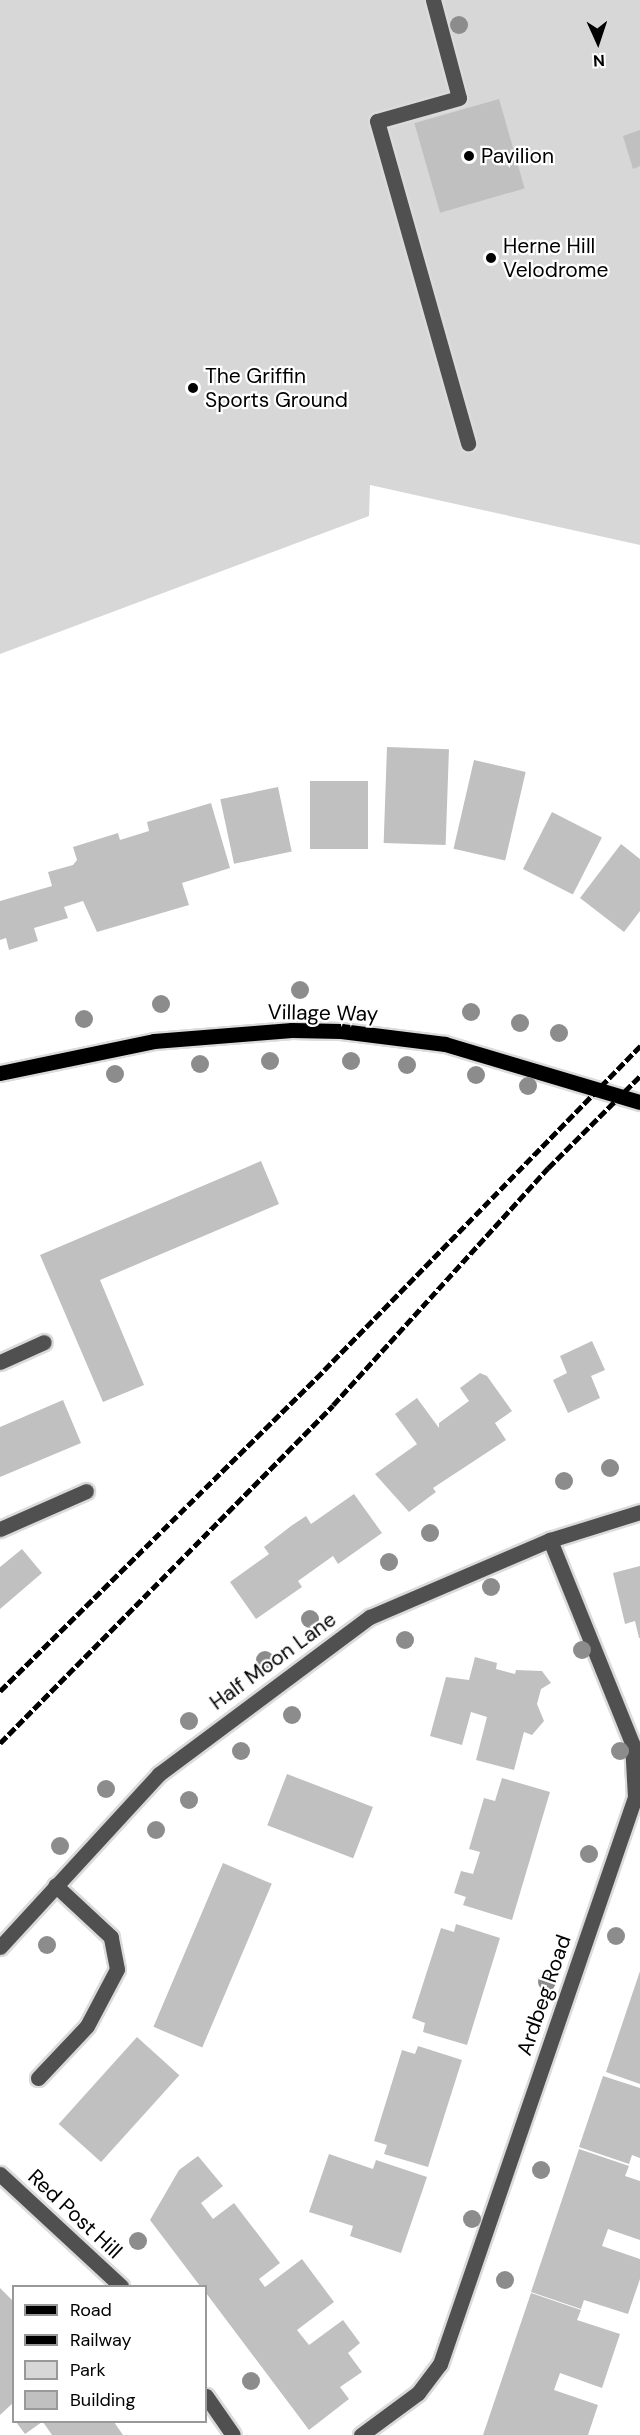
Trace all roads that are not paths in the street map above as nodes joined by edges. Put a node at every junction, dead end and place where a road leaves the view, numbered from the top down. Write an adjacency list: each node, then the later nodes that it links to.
1 (433, 0): 2 (street)
2 (468, 443)
3 (0, 1073): 4 (main road, Village Way)
4 (640, 1102)
5 (44, 1342): 6 (street)
6 (0, 1362)
7 (86, 1491): 9 (street)
8 (640, 1512): 10 (street, Half Moon Lane)
9 (0, 1529)
10 (550, 1540): 11 (street, Half Moon Lane); 18 (street, Ardbeg Road)
11 (55, 1884): 12 (street, Half Moon Lane); 13 (street)
12 (0, 1947)
13 (38, 2078)
14 (0, 2174): 15 (street, Red Post Hill)
15 (120, 2285)
16 (207, 2397): 17 (street)
17 (233, 2435)
18 (361, 2435)

